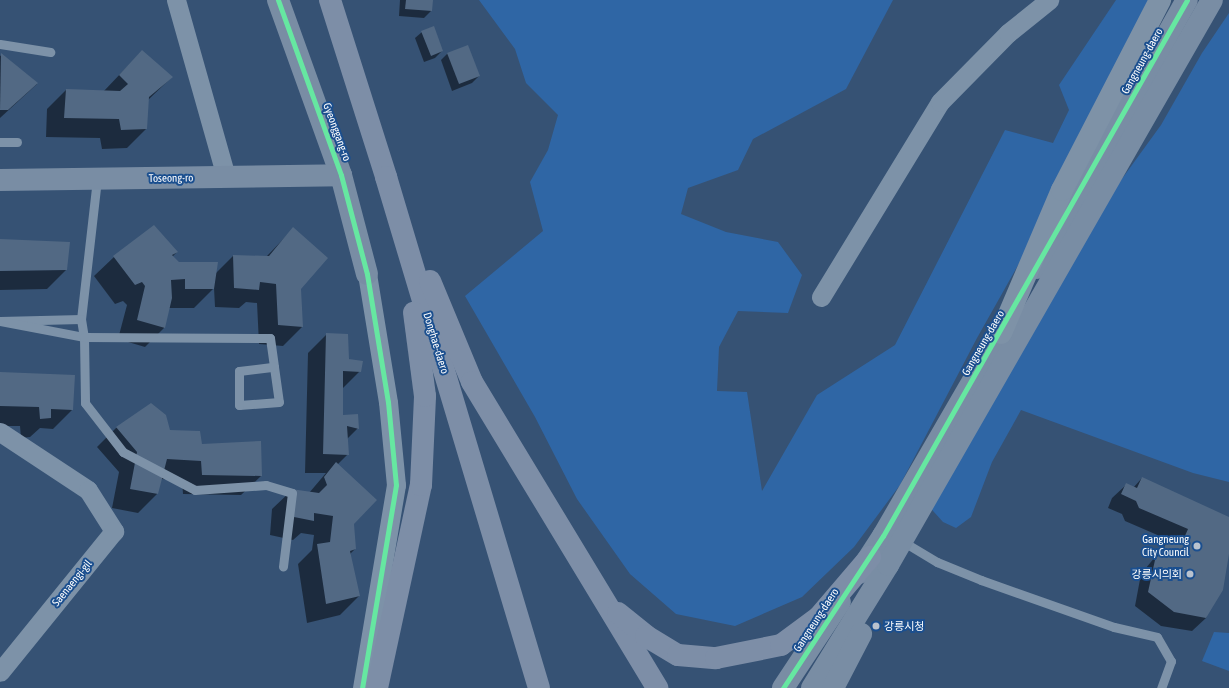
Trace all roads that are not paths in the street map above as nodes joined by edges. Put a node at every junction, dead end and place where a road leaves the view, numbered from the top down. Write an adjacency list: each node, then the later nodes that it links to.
1 (176, 0): 14 (street)
2 (278, 0): 13 (street, Gyeonggang-ro)
3 (330, 0): 12 (main road, Donghae-daero)
4 (1049, 0): 19 (street)
5 (1160, 0): 21 (highway)
6 (1187, 0): 21 (street, Gangneung-daero)
7 (1212, 0): 25 (street, Gangneung-daero)
8 (0, 44): 9 (lane)
9 (50, 52)
10 (0, 142): 11 (lane)
11 (17, 142)
12 (378, 152): 15 (main road, Donghae-daero); 28 (main road)
13 (341, 175): 14 (street, Toseong-ro); 18 (street, Gyeonggang-ro)
14 (226, 177): 16 (street, Toseong-ro)
15 (386, 177): 31 (main road); 32 (main road, Donghae-daero)
16 (97, 179): 17 (street, Toseong-ro); 20 (lane)
17 (0, 180)
18 (367, 274): 30 (street)
19 (821, 297)
20 (81, 319): 22 (lane); 22 (lane)
21 (1000, 333): 26 (street, Gangneung-daero)
22 (84, 337): 23 (lane); 27 (lane)
23 (274, 367): 23 (lane)
24 (0, 432): 29 (street, Saenaengi-gil)
25 (902, 541): 26 (street, Gangneung-daero); 37 (lane)
26 (879, 561): 28 (main road); 34 (street, Gangneung-daero); 35 (street, Gangneung-daero); 36 (street)
27 (283, 566)
28 (604, 601): 33 (main road)
29 (0, 672)
30 (362, 688)
31 (377, 688)
32 (539, 688)
33 (657, 688)
34 (783, 688)
35 (812, 688)
36 (833, 688)
37 (1161, 688)

